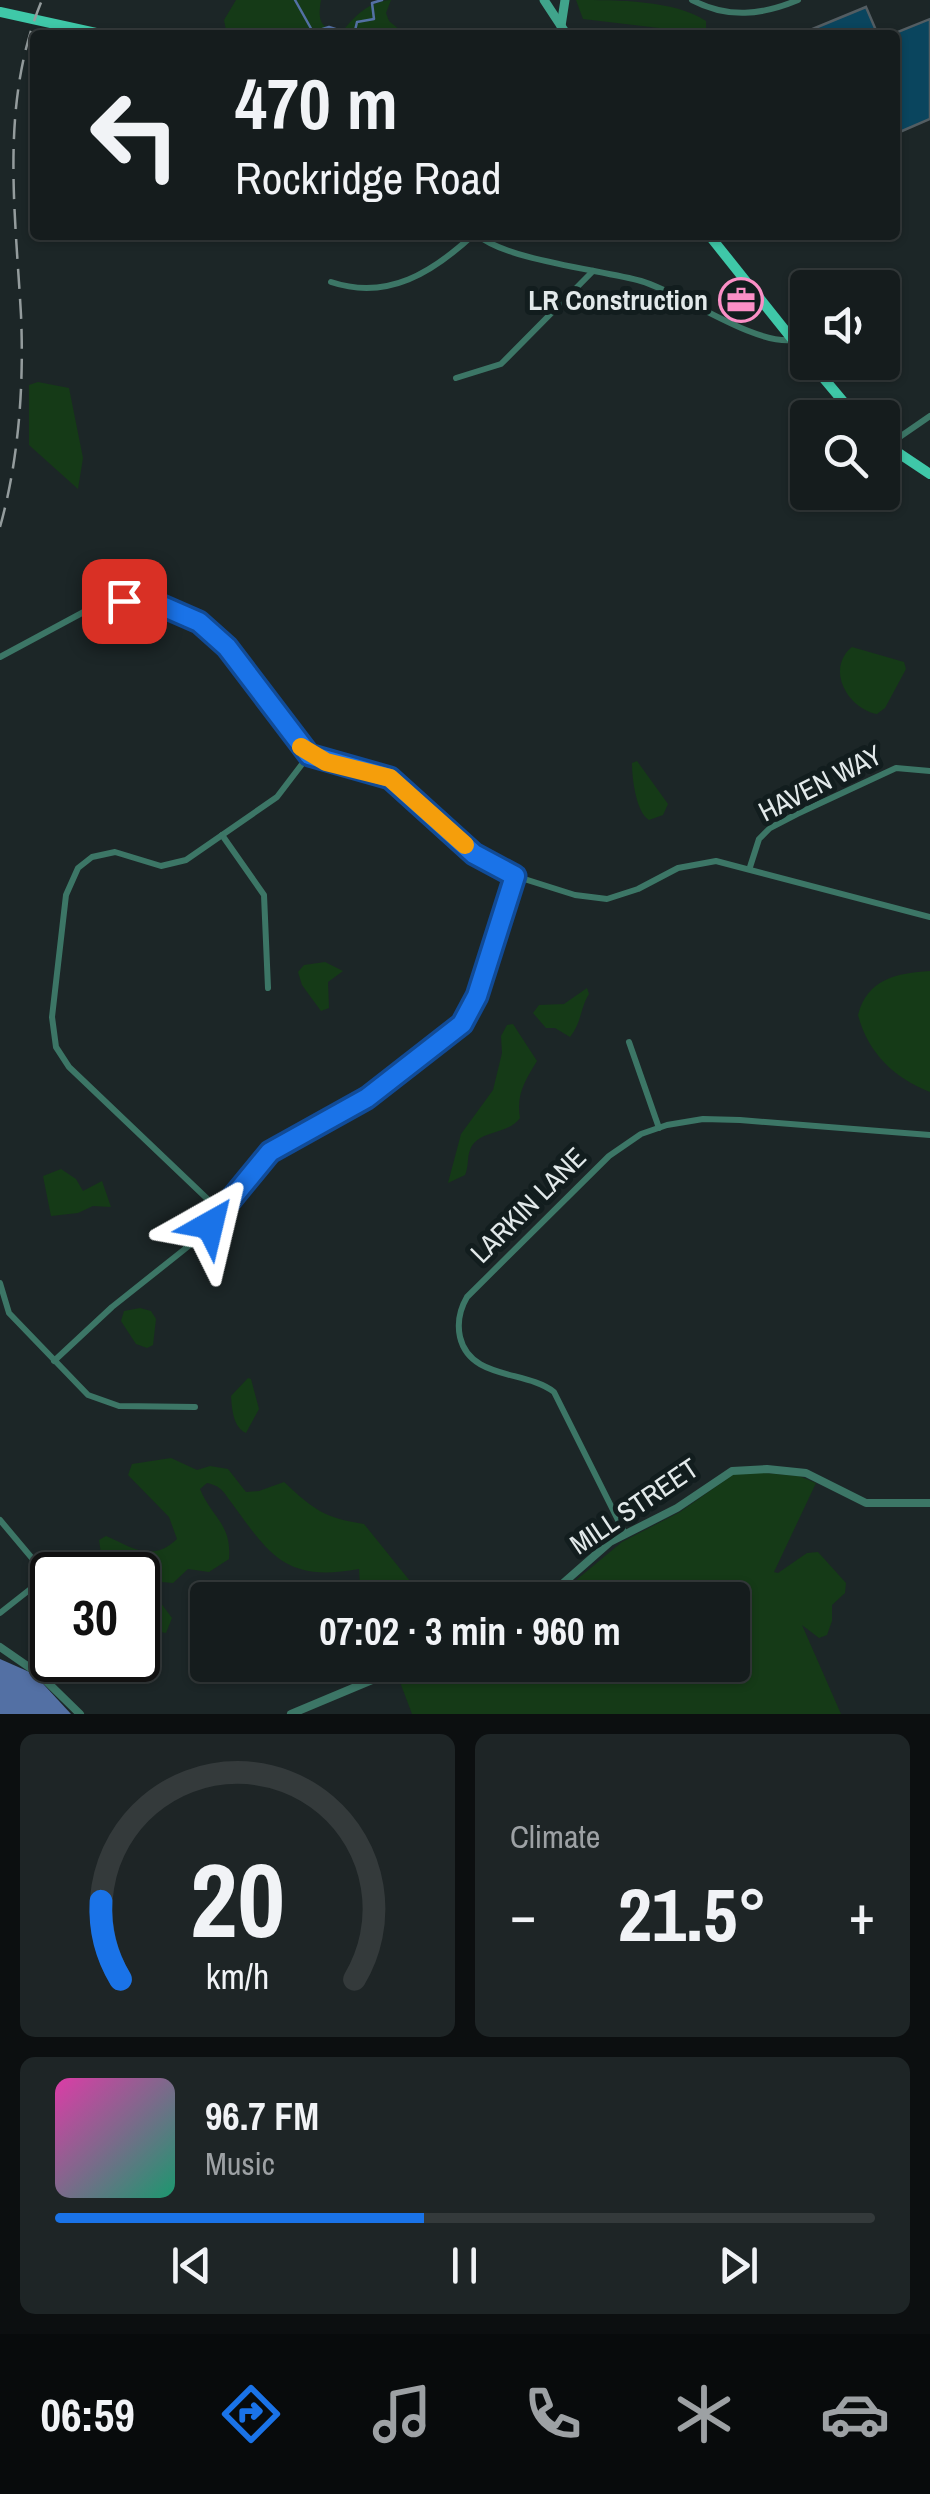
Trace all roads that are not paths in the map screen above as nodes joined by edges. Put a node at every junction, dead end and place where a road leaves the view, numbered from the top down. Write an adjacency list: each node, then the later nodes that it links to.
1 (545, 0): 5 (main road)
2 (565, 0): 5 (main road); 8 (main road)
3 (692, 0): 4 (street)
4 (798, 0)
5 (551, 11): 8 (main road)
6 (0, 12): 7 (main road)
7 (80, 30)
8 (564, 30)
9 (469, 240): 13 (street)
10 (485, 240): 12 (street)
11 (712, 240): 14 (main road)
12 (594, 270): 15 (street); 16 (street)
13 (331, 282)
14 (790, 338)
15 (790, 340)
16 (456, 378)
17 (825, 380): 18 (main road)
18 (841, 400)
19 (930, 416): 20 (street)
20 (900, 434)
21 (900, 454): 22 (main road)
22 (930, 474)
23 (0, 657): 24 (street)
24 (309, 755): 26 (street); 28 (street)
25 (930, 771): 27 (street, HAVEN WAY)
26 (222, 836): 30 (street); 34 (street)
27 (750, 867): 28 (street); 29 (street)
28 (515, 876): 34 (street)
29 (930, 918)
30 (268, 988)
31 (629, 1042): 32 (street)
32 (659, 1128): 33 (street, LARKIN LANE); 40 (street, LARKIN LANE)
33 (930, 1135)
34 (219, 1210): 36 (street)
35 (0, 1283): 36 (street)
36 (54, 1362): 37 (street)
37 (195, 1407)
38 (930, 1503): 40 (street, MILL STREET)
39 (0, 1520): 42 (street)
40 (625, 1534): 41 (street, MILL STREET)
41 (563, 1582)
42 (0, 1613)
43 (0, 1648): 45 (street)
44 (367, 1682): 46 (street)
45 (80, 1714)
46 (291, 1714)

